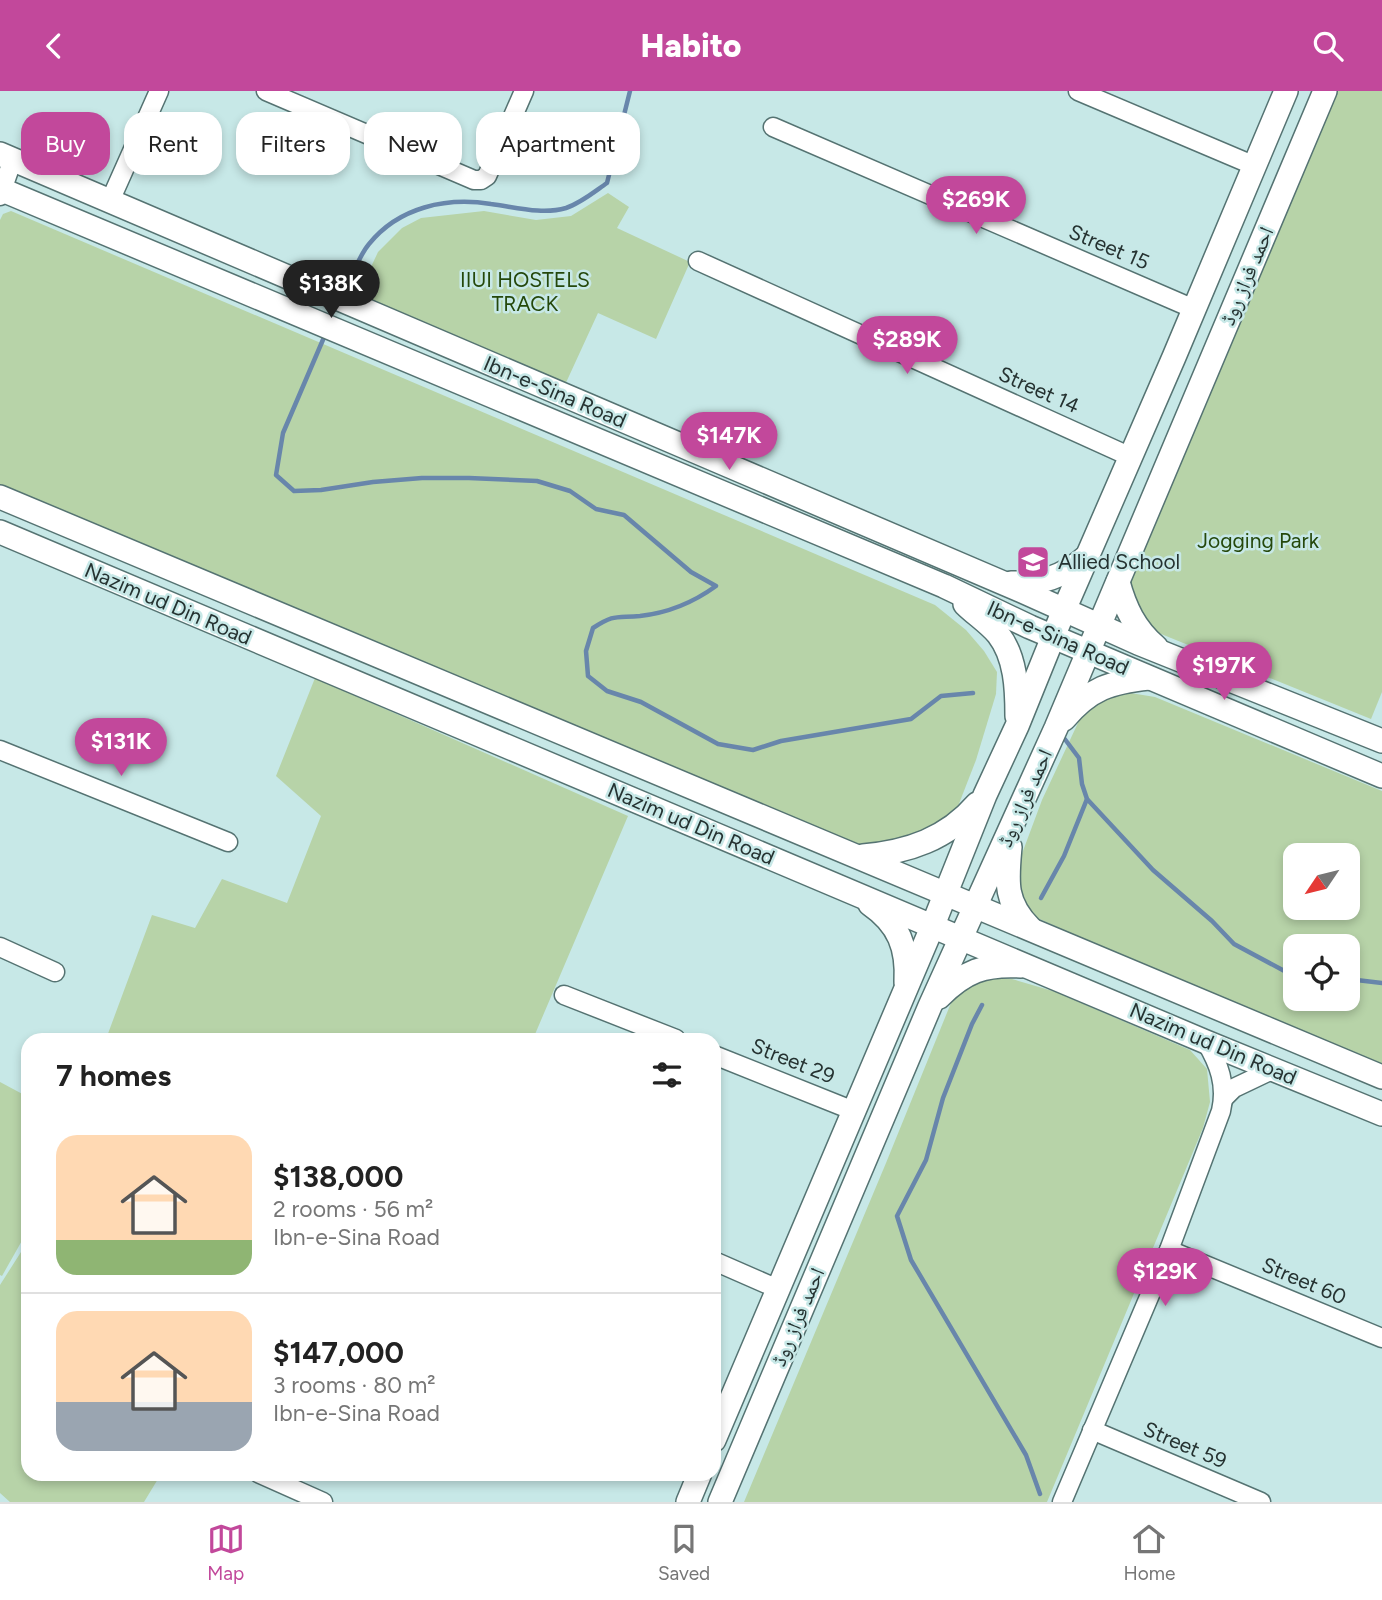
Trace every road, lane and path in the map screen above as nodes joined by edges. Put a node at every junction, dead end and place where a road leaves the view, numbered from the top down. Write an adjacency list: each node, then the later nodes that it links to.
1 (159, 91): 11 (street)
2 (266, 91): 3 (street)
3 (524, 91)
4 (1077, 91): 9 (street)
5 (1286, 91): 9 (main road, احمد فراز روڈ)
6 (1325, 91): 21 (main road, احمد فراز روڈ)
7 (773, 127): 13 (street, Street 15)
8 (7, 157): 10 (street); 11 (main road, Ibn-e-Sina Road)
9 (1255, 166): 13 (main road, احمد فراز روڈ)
10 (1, 192): 15 (main road, Ibn-e-Sina Road)
11 (110, 201): 14 (main road, Ibn-e-Sina Road)
12 (698, 261): 16 (street, Street 14)
13 (1194, 309): 16 (main road, احمد فراز روڈ)
14 (558, 394): 15 (main road); 20 (main road, Ibn-e-Sina Road)
15 (547, 419): 22 (main road, Ibn-e-Sina Road)
16 (1131, 457): 19 (main road, احمد فراز روڈ)
17 (0, 497): 39 (main road, Nazim ud Din Road)
18 (0, 532): 40 (main road, Nazim ud Din Road)
19 (1088, 555): 20 (main road); 23 (main road, احمد فراز روڈ)
20 (1001, 582): 23 (main road, Ibn-e-Sina Road)
21 (1118, 582): 24 (main road, احمد فراز روڈ); 27 (main road)
22 (944, 586): 25 (main road, Ibn-e-Sina Road); 31 (main road)
23 (1064, 610): 24 (main road, Ibn-e-Sina Road); 25 (main road, احمد فراز روڈ)
24 (1099, 626): 26 (main road, احمد فراز روڈ); 27 (main road, Ibn-e-Sina Road)
25 (1053, 637): 26 (main road, Ibn-e-Sina Road); 31 (main road, احمد فراز روڈ)
26 (1088, 652): 28 (main road, Ibn-e-Sina Road); 32 (main road, احمد فراز روڈ)
27 (1167, 655): 29 (main road, Ibn-e-Sina Road)
28 (1149, 678): 30 (main road, Ibn-e-Sina Road); 32 (main road)
29 (1247, 687): 30 (main road); 33 (main road, Ibn-e-Sina Road)
30 (1237, 715): 35 (main road, Ibn-e-Sina Road)
31 (1017, 726): 36 (main road, احمد فراز روڈ)
32 (1056, 728): 37 (main road, احمد فراز روڈ)
33 (1380, 735)
34 (0, 750): 38 (street)
35 (1382, 776)
36 (985, 795): 39 (main road); 41 (main road, احمد فراز روڈ)
37 (1013, 826): 42 (main road, احمد فراز روڈ); 44 (main road)
38 (228, 842)
39 (860, 856): 41 (main road, Nazim ud Din Road)
40 (848, 890): 43 (main road, Nazim ud Din Road); 49 (main road)
41 (946, 892): 42 (main road, Nazim ud Din Road); 43 (main road, احمد فراز روڈ)
42 (977, 905): 44 (main road, Nazim ud Din Road); 45 (main road, احمد فراز روڈ)
43 (933, 925): 45 (main road, Nazim ud Din Road); 49 (main road, احمد فراز روڈ)
44 (1033, 930): 56 (main road, Nazim ud Din Road)
45 (962, 937): 47 (main road, Nazim ud Din Road); 51 (main road, احمد فراز روڈ)
46 (0, 947): 48 (street)
47 (1031, 966): 51 (main road); 53 (main road, Nazim ud Din Road)
48 (55, 972)
49 (906, 989): 58 (main road, احمد فراز روڈ)
50 (565, 995): 52 (street)
51 (930, 1006): 70 (main road, احمد فراز روڈ)
52 (661, 1033)
53 (1206, 1042): 55 (main road, Nazim ud Din Road); 57 (street)
54 (721, 1058): 58 (street, Street 29)
55 (1274, 1069): 57 (street); 59 (main road, Nazim ud Din Road)
56 (1382, 1077)
57 (1224, 1098): 60 (street)
58 (854, 1111): 62 (main road, احمد فراز روڈ)
59 (1382, 1114)
60 (1169, 1250): 63 (street, Street 60); 65 (street)
61 (721, 1264): 62 (street)
62 (778, 1289): 64 (main road, احمد فراز روڈ)
63 (1382, 1338)
64 (721, 1423)
65 (1092, 1430): 71 (street); 72 (street, Street 59)
66 (276, 1481): 68 (street)
67 (697, 1481): 69 (main road)
68 (324, 1502)
69 (688, 1502)
70 (720, 1502)
71 (1062, 1502)
72 (1261, 1502)

